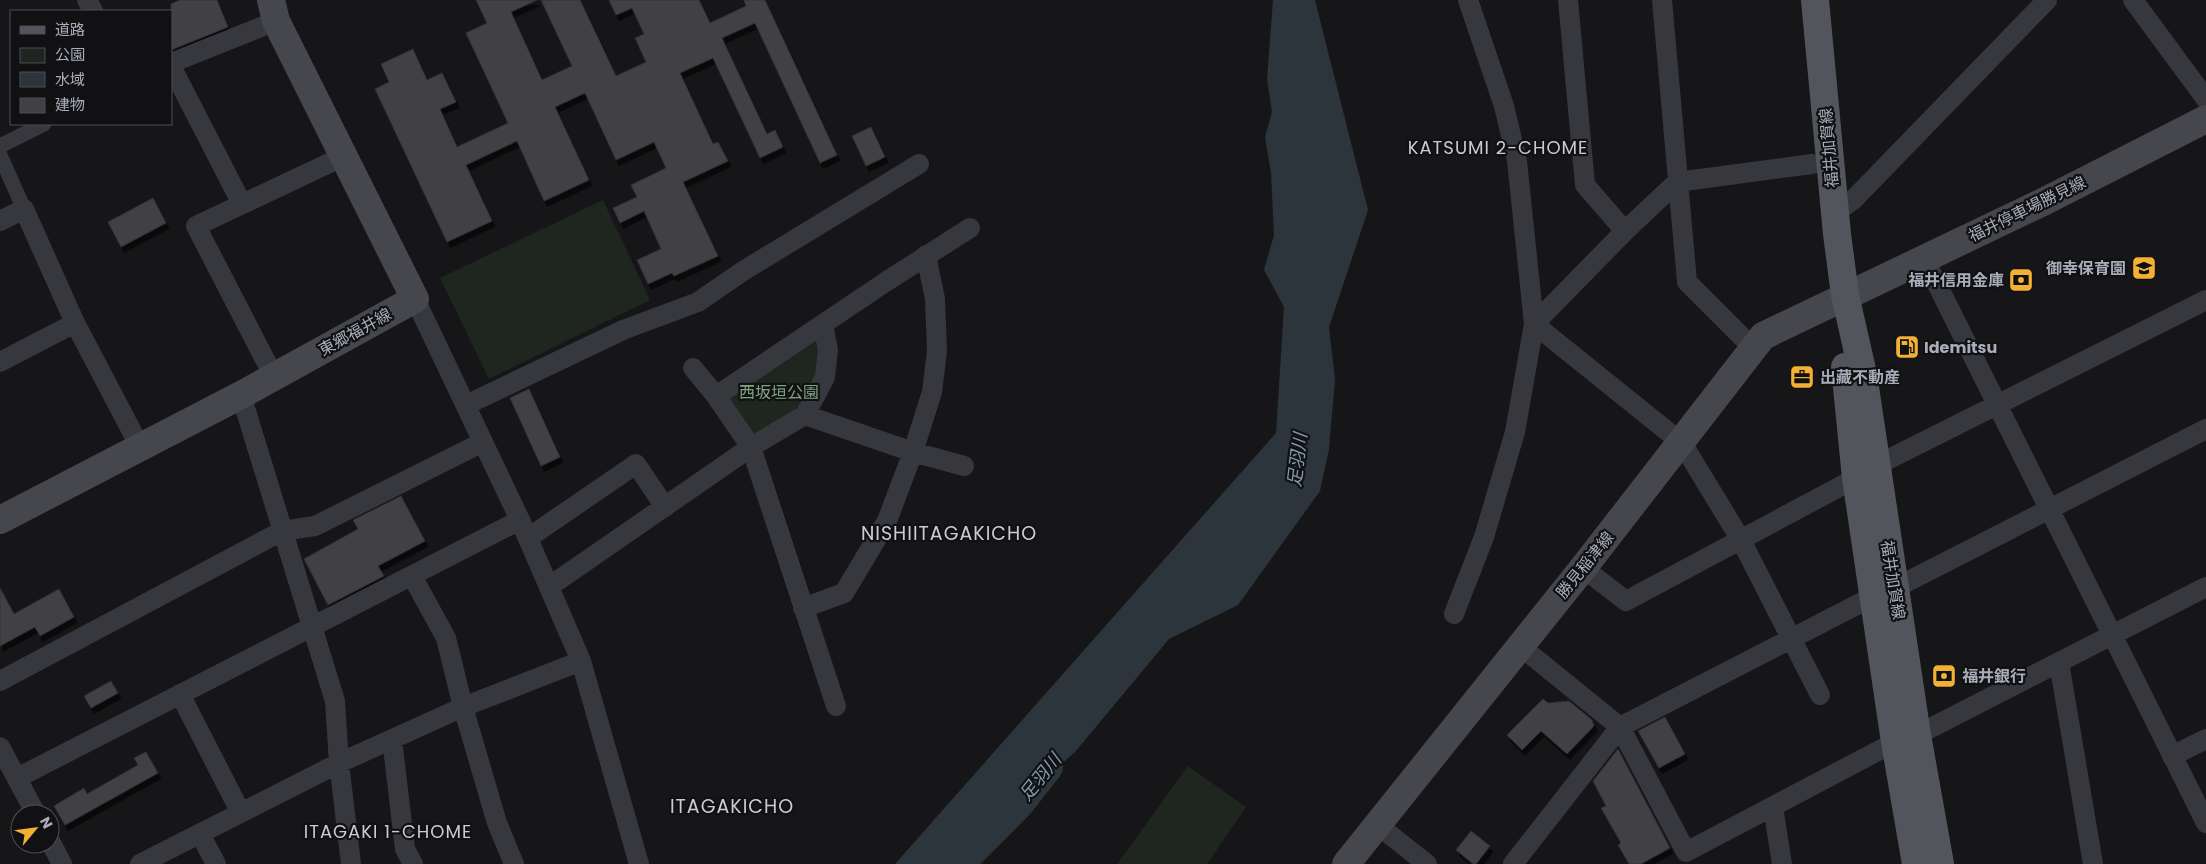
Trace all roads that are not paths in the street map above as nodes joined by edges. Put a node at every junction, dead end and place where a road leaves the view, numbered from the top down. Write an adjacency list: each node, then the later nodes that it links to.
1 (1468, 0): 32 (street)
2 (1568, 0): 24 (street)
3 (1662, 0): 18 (street)
4 (1815, 0): 21 (main road, 福井加賀線)
5 (2047, 0): 21 (street)
6 (2133, 0): 10 (street)
7 (274, 10): 8 (street); 15 (main road)
8 (172, 63)
9 (172, 66): 19 (street)
10 (2206, 99)
11 (2206, 119): 26 (main road, 福井停車場勝見線)
12 (42, 125): 13 (street)
13 (0, 146)
14 (0, 155): 20 (street)
15 (344, 156): 19 (street); 28 (main road)
16 (919, 164): 39 (street)
17 (1812, 164): 18 (street)
18 (1678, 182): 24 (street); 33 (street)
19 (242, 204): 36 (street)
20 (24, 209): 22 (street); 30 (street)
21 (1835, 213): 27 (main road, 福井加賀線)
22 (0, 221)
23 (970, 228): 25 (street)
24 (1625, 231): 32 (street)
25 (926, 255): 31 (street); 47 (street)
26 (1924, 258): 27 (main road, 福井停車場勝見線); 40 (street)
27 (1845, 296): 33 (main road, 勝見稲津線); 49 (main road, 福井加賀線)
28 (415, 299): 36 (main road, 東郷福井線); 39 (street)
29 (2206, 300): 40 (street)
30 (75, 323): 34 (street); 45 (street)
31 (823, 324): 38 (street); 41 (street)
32 (1534, 324): 44 (street); 62 (street)
33 (1753, 348): 44 (main road, 勝見稲津線)
34 (0, 362)
35 (693, 368): 38 (street)
36 (274, 377): 37 (main road, 東郷福井線)
37 (241, 395): 45 (main road, 東郷福井線); 54 (street)
38 (716, 396): 46 (street)
39 (466, 405): 43 (street)
40 (1998, 406): 49 (street); 51 (street)
41 (805, 415): 46 (street); 47 (street)
42 (2206, 429): 51 (street)
43 (483, 442): 53 (street); 54 (street)
44 (1682, 443): 55 (street); 56 (main road, 勝見稲津線)
45 (140, 447): 52 (main road, 東郷福井線)
46 (751, 447): 50 (street); 61 (street)
47 (913, 452): 48 (street); 61 (street)
48 (964, 466)
49 (1865, 472): 55 (street); 60 (main road, 福井加賀線)
50 (664, 507): 53 (street); 58 (street)
51 (2050, 509): 60 (street); 64 (street)
52 (0, 520)
53 (524, 530): 57 (street); 58 (street)
54 (282, 531): 63 (street); 69 (street)
55 (1741, 540): 56 (street); 65 (street)
56 (1583, 568): 66 (main road, 勝見稲津線)
57 (412, 576): 63 (street); 73 (street)
58 (550, 586): 67 (street)
59 (2206, 587): 64 (street)
60 (1885, 592): 65 (street); 75 (main road, 福井加賀線)
61 (803, 608): 72 (street)
62 (1454, 614)
63 (312, 627): 70 (street); 80 (street)
64 (2112, 635): 68 (street); 79 (street)
65 (1792, 638): 71 (street); 74 (street)
66 (1520, 646): 74 (street); 86 (main road, 勝見稲津線)
67 (581, 661): 73 (street); 93 (street)
68 (2059, 662): 75 (street); 100 (street)
69 (0, 681)
70 (180, 694): 81 (street); 84 (street)
71 (1820, 694)
72 (836, 706)
73 (463, 707): 76 (street); 92 (street)
74 (1620, 727): 83 (street); 96 (street)
75 (1906, 738): 83 (street); 98 (main road, 福井加賀線); 99 (main road, 福井加賀線)
76 (392, 739): 80 (street); 91 (street)
77 (2206, 739): 79 (street)
78 (0, 747): 81 (street)
79 (2172, 756): 85 (street)
80 (339, 763): 84 (street); 90 (street)
81 (17, 778): 82 (street)
82 (31, 804)
83 (1774, 807): 97 (street)
84 (241, 813): 87 (street)
85 (2206, 823)
86 (1378, 826): 94 (main road, 勝見稲津線); 95 (street)
87 (200, 834): 88 (street); 89 (street)
88 (140, 864)
89 (216, 864)
90 (351, 864)
91 (413, 864)
92 (514, 864)
93 (639, 864)
94 (1346, 864)
95 (1427, 864)
96 (1513, 864)
97 (1782, 864)
98 (1916, 864)
99 (1940, 864)
100 (2093, 864)

